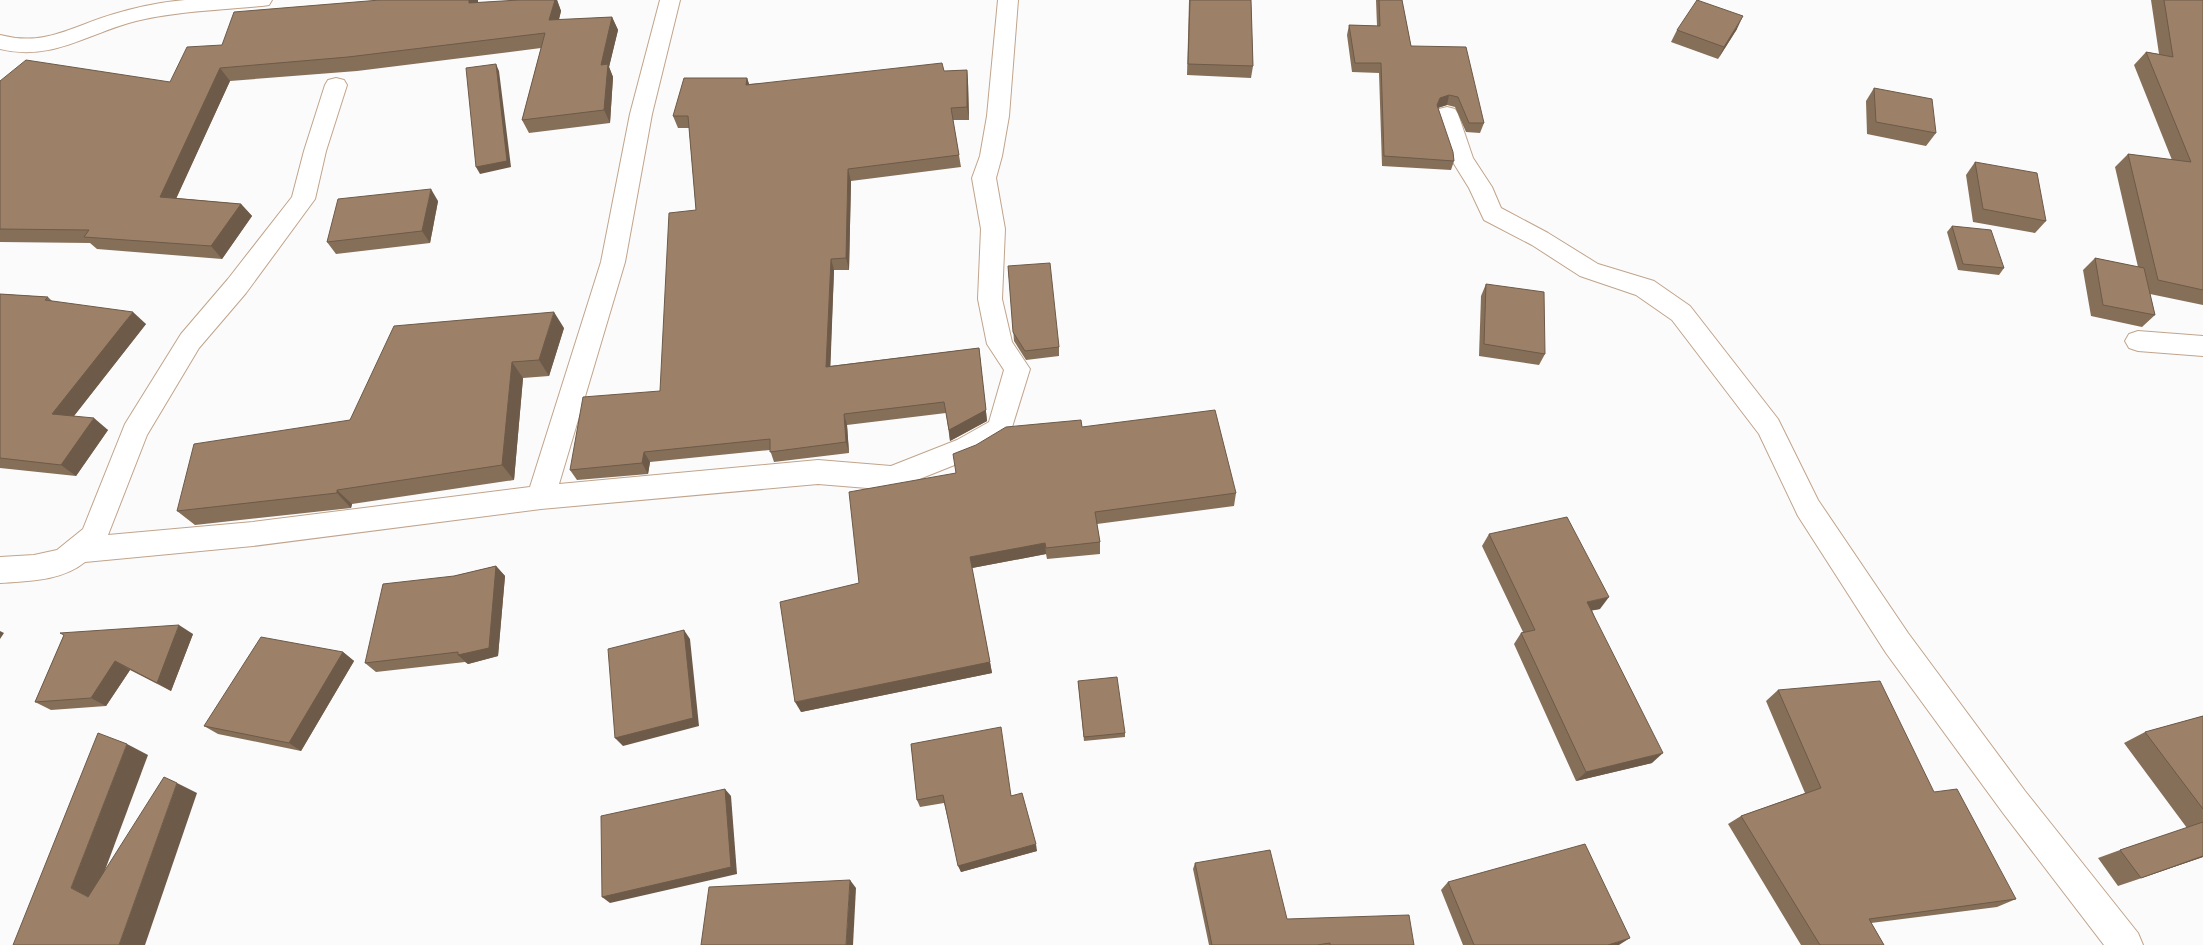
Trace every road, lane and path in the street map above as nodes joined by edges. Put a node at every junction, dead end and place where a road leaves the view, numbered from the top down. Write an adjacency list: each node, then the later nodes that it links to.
1 (262, 0): 4 (street)
2 (670, 0): 9 (street)
3 (1008, 0): 9 (street)
4 (0, 42)
5 (336, 84): 10 (street)
6 (1447, 114): 12 (street)
7 (2138, 341): 8 (street)
8 (2203, 346)
9 (541, 497): 10 (street)
10 (77, 550): 11 (street)
11 (0, 570)
12 (2126, 945)

